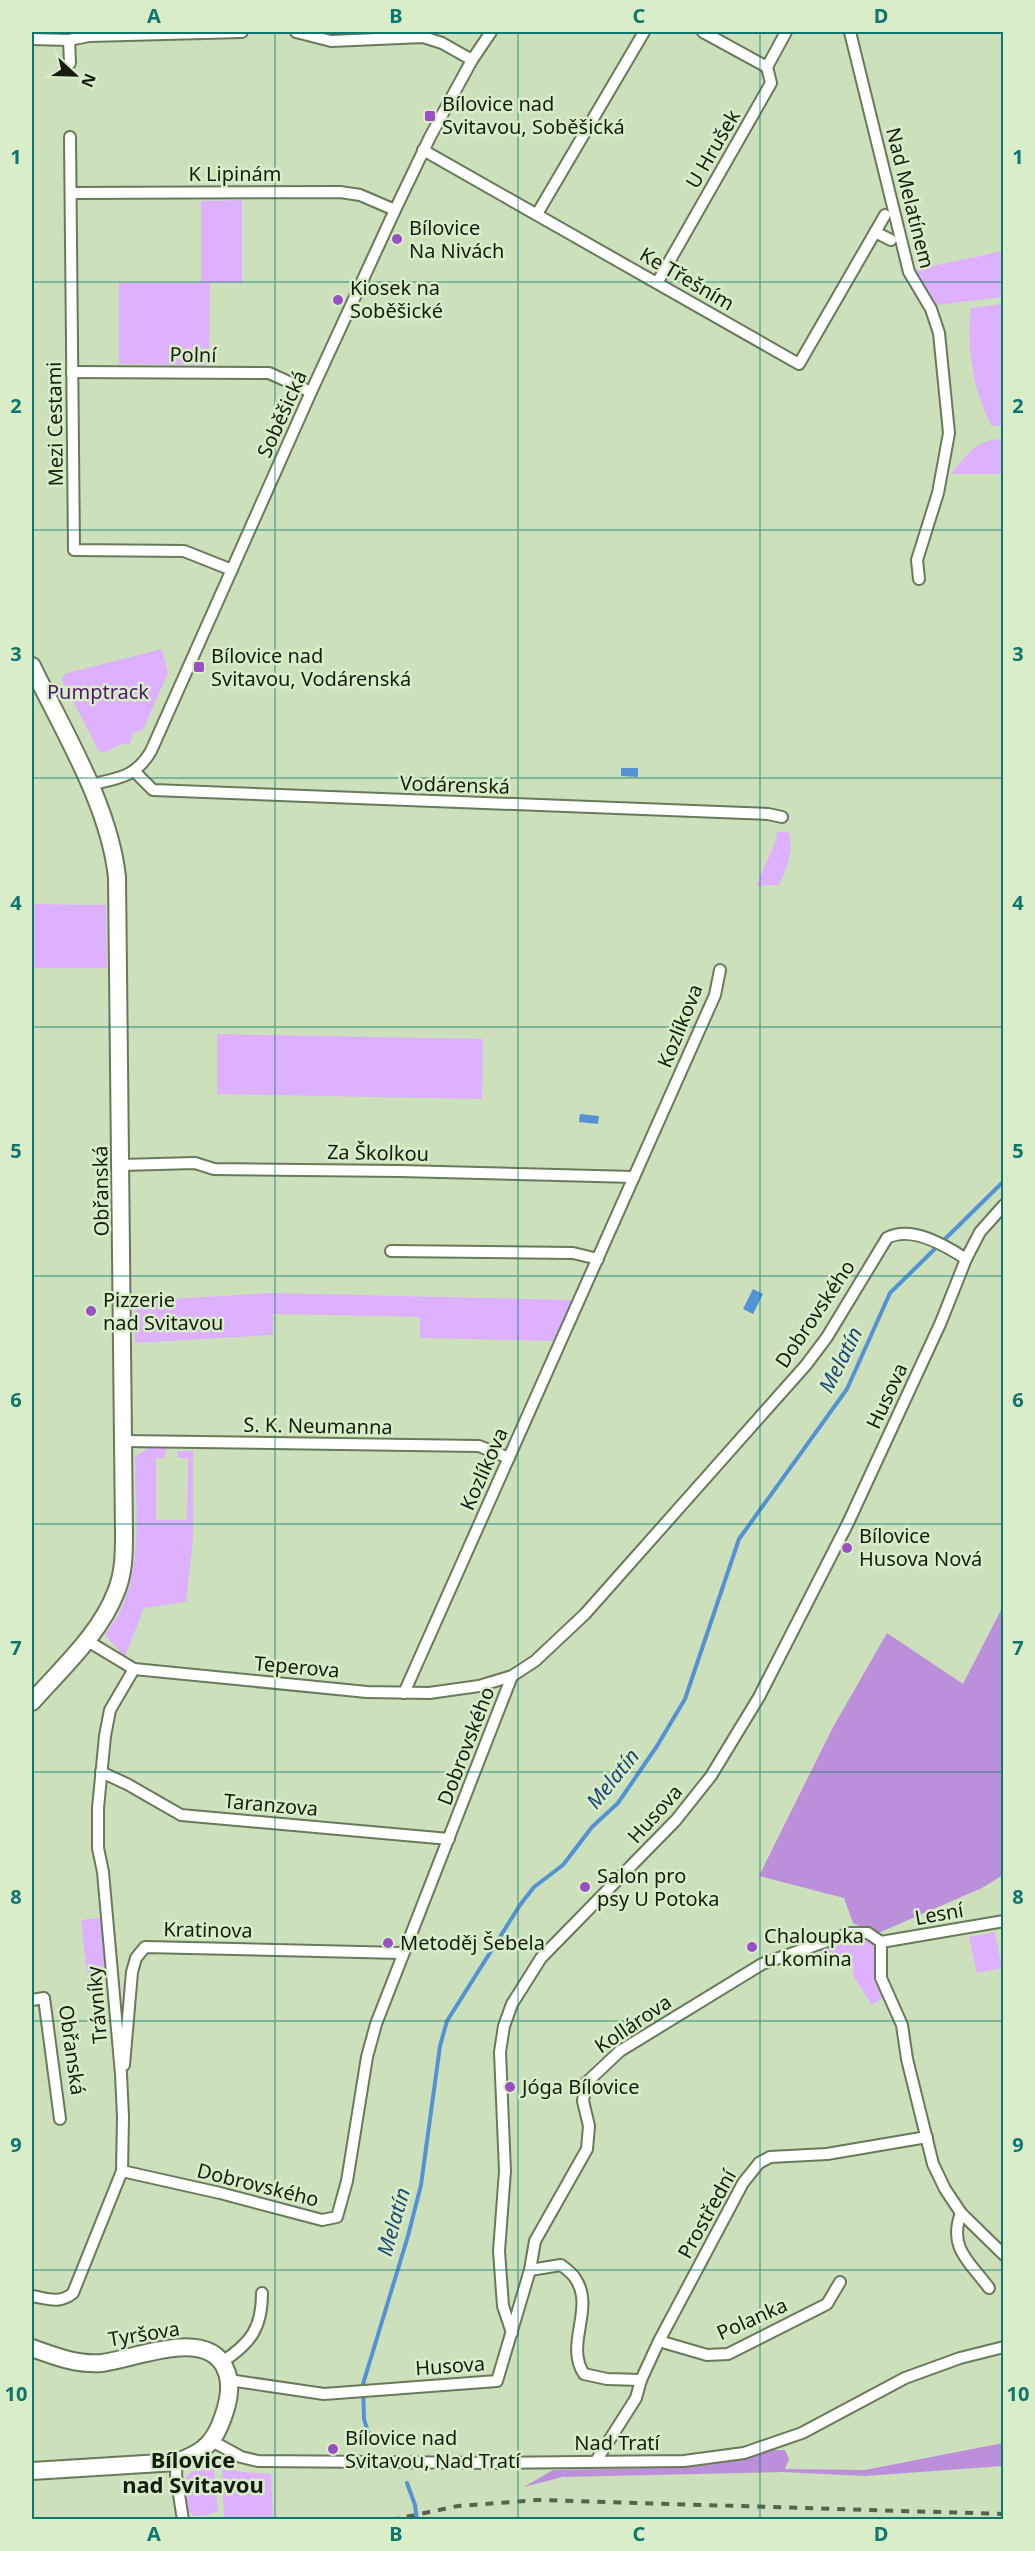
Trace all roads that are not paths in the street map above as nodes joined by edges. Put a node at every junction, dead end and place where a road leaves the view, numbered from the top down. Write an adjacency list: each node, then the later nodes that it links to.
1 (242, 32): 9 (street)
2 (296, 32): 10 (street)
3 (491, 32): 10 (street, Soběšická)
4 (644, 32): 17 (street)
5 (704, 32): 12 (street)
6 (786, 32): 12 (street, U Hrušek)
7 (850, 32): 25 (street, Nad Melatínem)
8 (32, 39): 9 (street)
9 (69, 40): 11 (street)
10 (472, 60): 14 (street, Soběšická)
11 (70, 63)
12 (767, 67): 21 (street, U Hrušek)
13 (70, 137): 15 (street, Mezi Cestami)
14 (423, 150): 16 (street, Soběšická); 17 (street, Ke Třešním)
15 (71, 193): 16 (street, K Lipinám); 22 (street, Mezi Cestami)
16 (395, 210): 23 (street, Soběšická)
17 (537, 214): 21 (street, Ke Třešním)
18 (885, 215): 19 (street, Ke Třešním)
19 (875, 232): 20 (street); 21 (street, Ke Třešním)
20 (891, 240)
21 (657, 283)
22 (72, 372): 23 (street, Polní); 24 (street, Mezi Cestami)
23 (311, 392): 24 (street, Soběšická)
24 (232, 570): 27 (street, Soběšická)
25 (919, 579)
26 (32, 666): 28 (main road, Obřanská)
27 (135, 772): 28 (street); 29 (street, Vodárenská)
28 (89, 785): 31 (main road, Obřanská)
29 (782, 817)
30 (720, 970): 32 (street, Kozlíkova)
31 (121, 1165): 32 (street, Za Školkou); 37 (main road, Obřanská)
32 (634, 1178): 35 (street, Kozlíkova)
33 (1004, 1205): 36 (street, Husova)
34 (391, 1251): 35 (street)
35 (598, 1259): 38 (street, Kozlíkova)
36 (966, 1259): 41 (street, Dobrovského); 61 (street, Husova)
37 (123, 1441): 38 (street, S. K. Neumanna); 39 (main road, Obřanská)
38 (509, 1458): 42 (street, Kozlíkova)
39 (86, 1640): 40 (street, Teperova); 43 (main road, Obřanská)
40 (134, 1669): 42 (street, Teperova); 44 (street, Trávníky)
41 (512, 1676): 42 (street, Teperova); 45 (street, Dobrovského)
42 (404, 1693)
43 (32, 1702)
44 (101, 1772): 45 (street, Taranzova); 50 (street, Trávníky)
45 (449, 1839): 48 (street, Dobrovského)
46 (1004, 1921): 47 (street, Lesní)
47 (881, 1942): 52 (street); 56 (street, Kollárova)
48 (402, 1953): 50 (street, Kratinova); 53 (street, Dobrovského)
49 (32, 2000): 51 (street, Obřanská)
50 (121, 2074): 53 (street, Trávníky)
51 (60, 2119)
52 (927, 2137): 54 (street); 62 (street, Prostřední)
53 (122, 2171): 60 (street, Trávníky)
54 (961, 2213): 55 (street); 58 (street)
55 (1004, 2255)
56 (530, 2270): 61 (street, Kollárova); 67 (street)
57 (840, 2282): 62 (street, Polanka)
58 (989, 2288)
59 (262, 2293): 65 (street)
60 (32, 2296)
61 (512, 2333): 66 (street, Husova)
62 (659, 2341): 67 (street)
63 (1004, 2347): 69 (street, Nad Tratí)
64 (32, 2348): 65 (main road, Tyršova)
65 (222, 2362): 66 (main road)
66 (229, 2380): 68 (main road)
67 (641, 2380): 69 (street)
68 (212, 2441): 69 (street, Nad Tratí); 70 (main road)
69 (596, 2461)
70 (177, 2462): 71 (main road); 72 (street)
71 (32, 2471)
72 (183, 2520)

